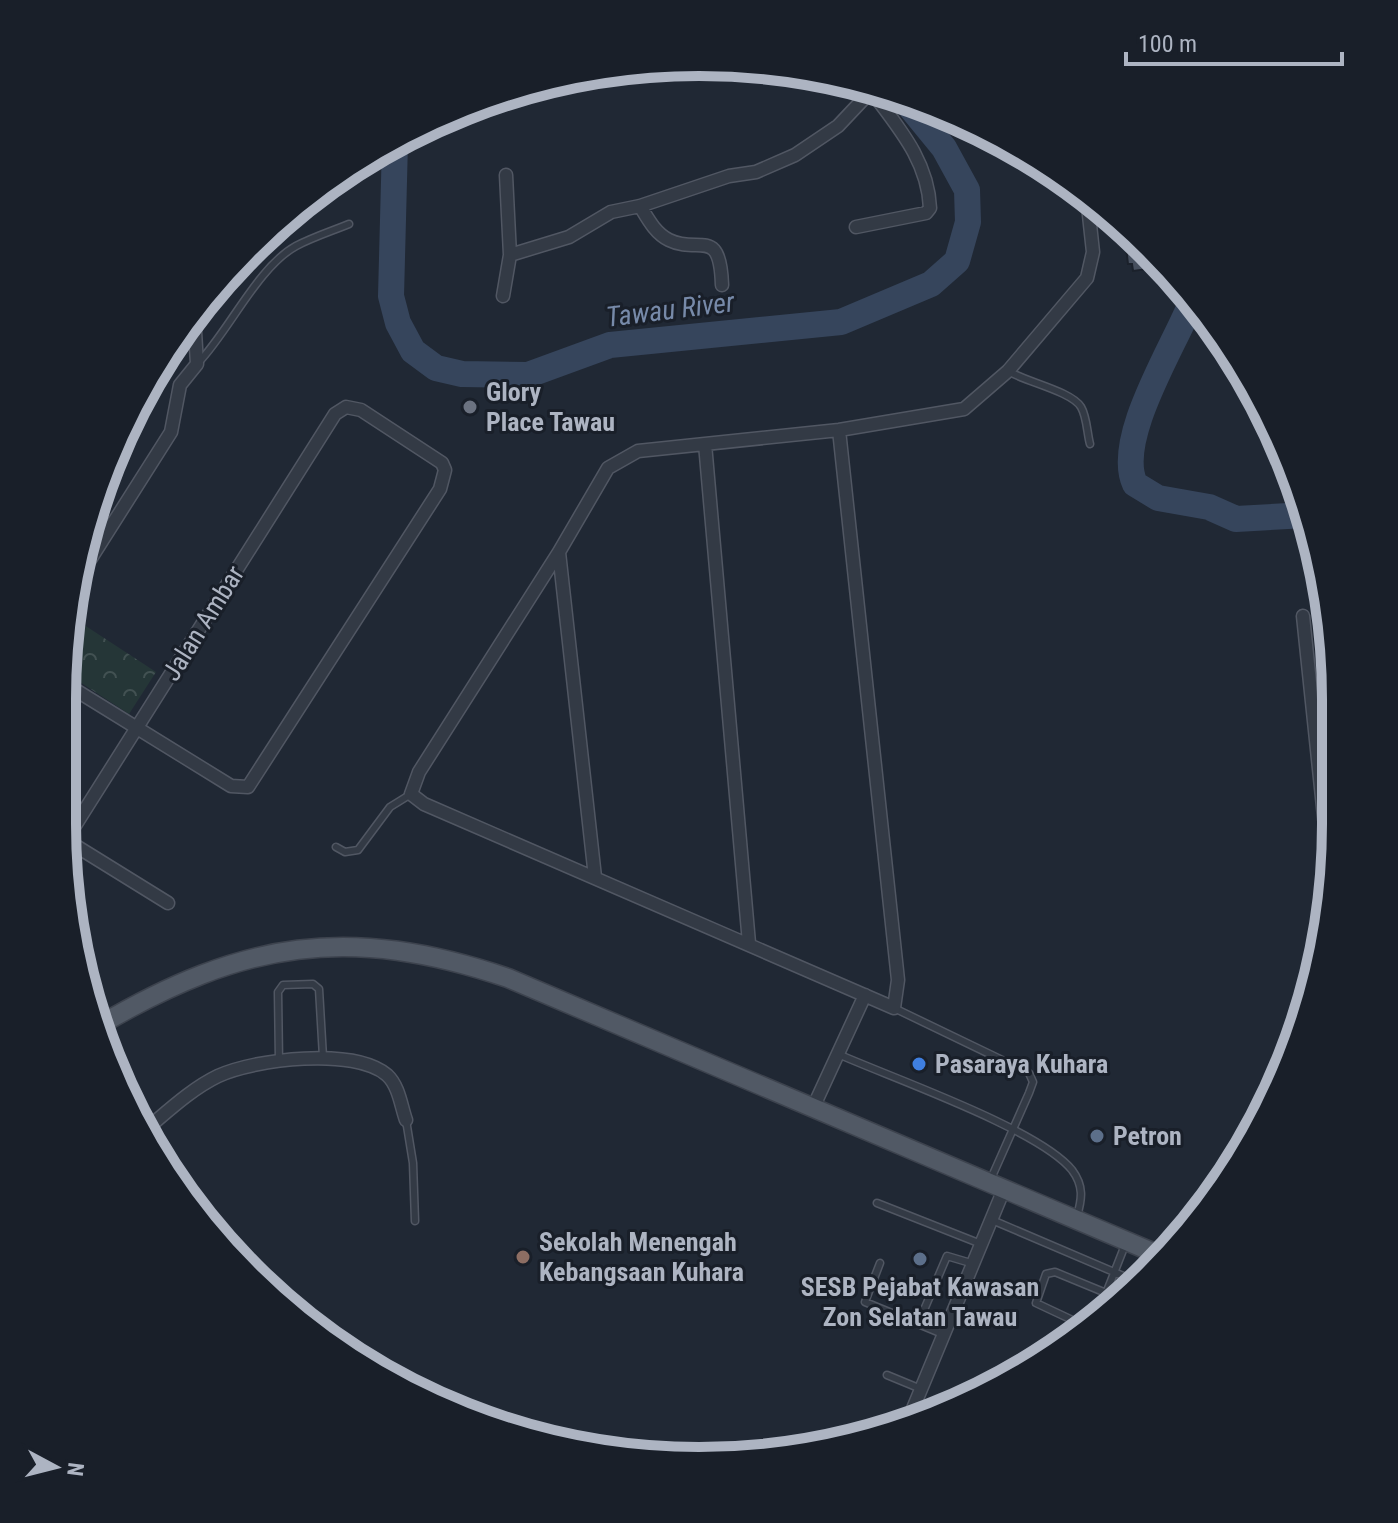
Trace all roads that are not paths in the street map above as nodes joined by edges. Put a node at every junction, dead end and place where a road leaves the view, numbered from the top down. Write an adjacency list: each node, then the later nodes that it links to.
1 (863, 98): 4 (street)
2 (881, 104): 7 (street)
3 (506, 175): 8 (street)
4 (640, 206): 8 (street); 9 (street)
5 (1089, 214): 13 (street)
6 (349, 224): 12 (lane)
7 (856, 227)
8 (510, 255): 10 (street)
9 (722, 285)
10 (503, 296)
11 (195, 334): 12 (street)
12 (197, 364): 17 (street)
13 (1008, 371): 14 (street); 16 (lane)
14 (839, 430): 15 (street); 31 (street)
15 (705, 444): 18 (street); 29 (street)
16 (1090, 444)
17 (97, 537)
18 (559, 552): 22 (street); 27 (street)
19 (1303, 616): 23 (street)
20 (76, 691): 21 (street)
21 (136, 728): 21 (street, Jalan Ambar); 24 (street, Jalan Ambar)
22 (411, 794): 25 (lane); 27 (street)
23 (1322, 798)
24 (76, 821)
25 (336, 847)
26 (77, 848): 28 (street)
27 (595, 877): 29 (street)
28 (168, 903)
29 (749, 943): 30 (street)
30 (865, 995): 31 (street); 33 (street)
31 (894, 1008): 39 (lane)
32 (108, 1021): 36 (main road)
33 (838, 1054): 36 (street); 39 (lane)
34 (323, 1059): 35 (street); 35 (lane); 37 (street)
35 (279, 1061): 38 (street)
36 (812, 1110): 40 (main road)
37 (406, 1120): 44 (lane)
38 (153, 1124)
39 (1013, 1129): 40 (lane); 43 (lane)
40 (997, 1186): 42 (street); 43 (main road)
41 (877, 1203): 46 (lane)
42 (992, 1220): 46 (street); 50 (lane)
43 (1076, 1220): 45 (main road)
44 (415, 1221)
45 (1127, 1241): 47 (main road); 50 (lane)
46 (981, 1244): 49 (street)
47 (1152, 1252)
48 (880, 1263): 54 (lane)
49 (974, 1264): 54 (lane); 55 (street)
50 (1114, 1272): 51 (lane); 52 (lane)
51 (1126, 1277)
52 (1106, 1293): 53 (lane)
53 (1074, 1321)
54 (918, 1324): 55 (lane)
55 (945, 1335): 57 (street)
56 (887, 1375): 57 (lane)
57 (922, 1389): 58 (street)
58 (913, 1409)

